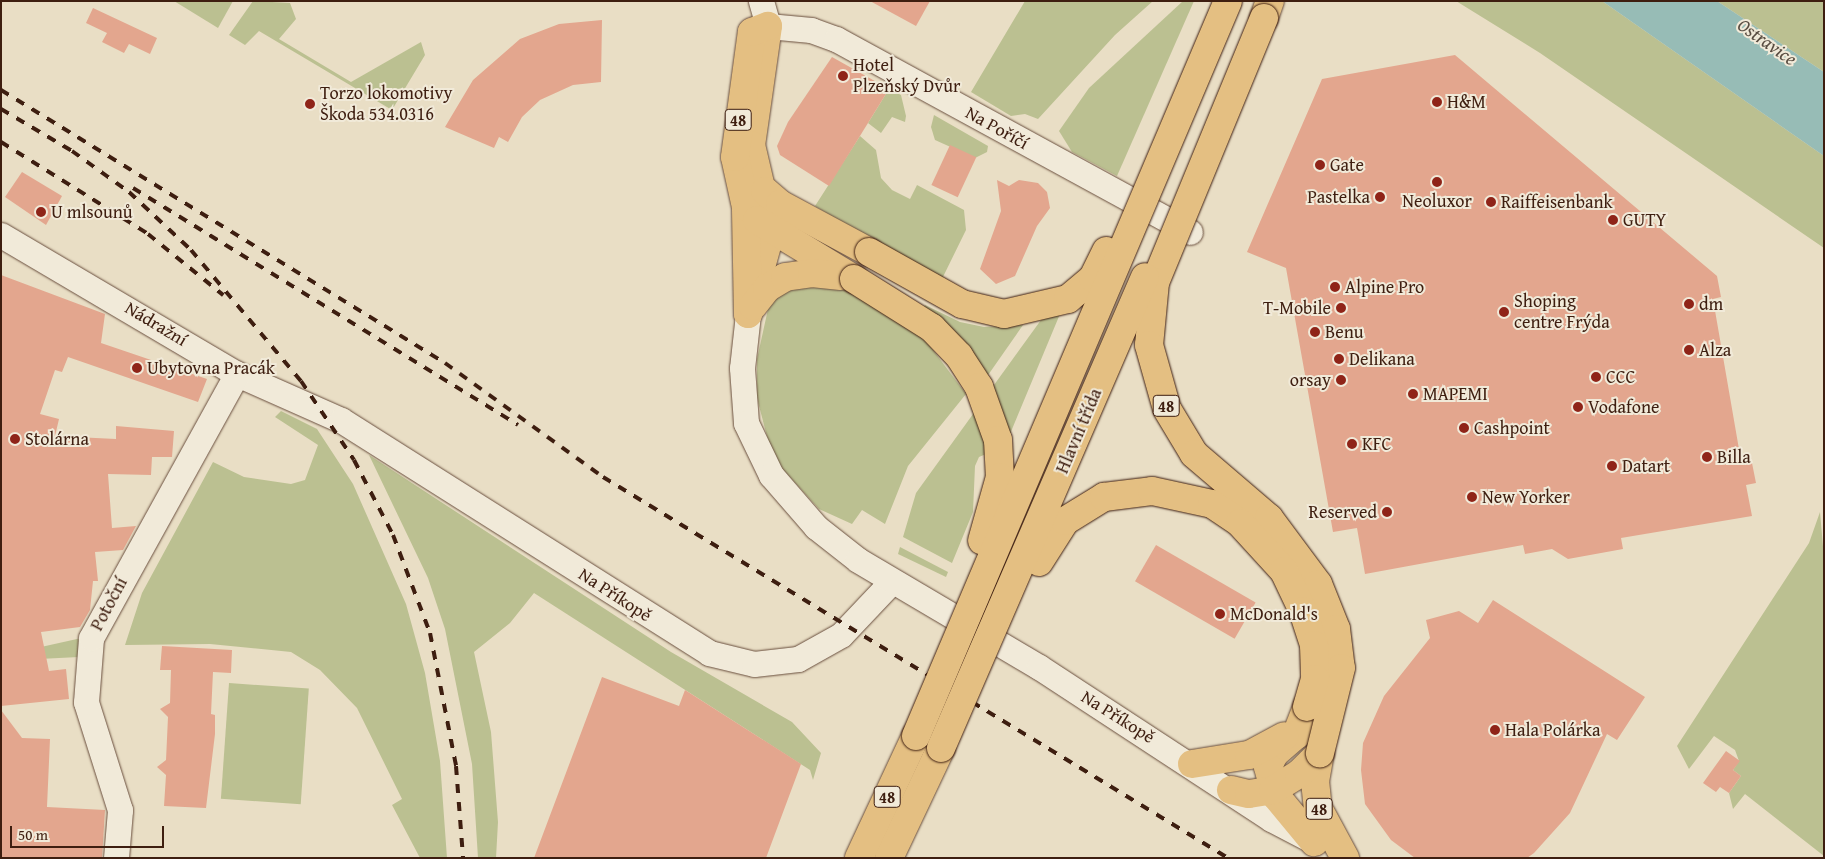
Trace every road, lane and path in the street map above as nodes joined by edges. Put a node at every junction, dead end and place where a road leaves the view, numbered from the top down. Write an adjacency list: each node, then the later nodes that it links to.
1 (744, 1): 5 (street)
2 (1218, 1): 7 (main road, bridge)
3 (1228, 1): 18 (main road, 48, bridge)
4 (1264, 9): 19 (main road, Hlavní třída / 48, bridge); 20 (main road, 48, bridge)
5 (760, 20): 6 (main road, 48); 9 (street, Na Poříčí)
6 (755, 199): 7 (main road); 8 (main road, 48); 11 (main road, 48)
7 (808, 219): 8 (main road)
8 (771, 231): 11 (main road); 12 (main road, 48); 13 (main road)
9 (1190, 232)
10 (1, 235): 14 (street, Nádražní)
11 (751, 261): 13 (main road, 48)
12 (853, 278): 13 (main road, 48); 18 (main road, 48, bridge)
13 (748, 314): 16 (street, Na Příkopě)
14 (237, 374): 15 (street, Nádražní); 25 (street, Potoční)
15 (341, 420): 16 (street, Na Příkopě)
16 (892, 581): 21 (street, Na Příkopě)
17 (1292, 732): 19 (main road, 48, bridge); 21 (main road, 48); 23 (main road, 48)
18 (916, 736): 26 (main road, 48)
19 (941, 748): 27 (main road, Hlavní třída / 48)
20 (1320, 754): 23 (main road, 48); 29 (main road, 48)
21 (1192, 764): 22 (street, Na Příkopě)
22 (1231, 790): 23 (main road, 48); 24 (street, Na Příkopě)
23 (1273, 790): 24 (main road, 48)
24 (1314, 842): 28 (street, Na Příkopě)
25 (116, 858)
26 (859, 858)
27 (889, 858)
28 (1341, 858)
29 (1345, 858)

